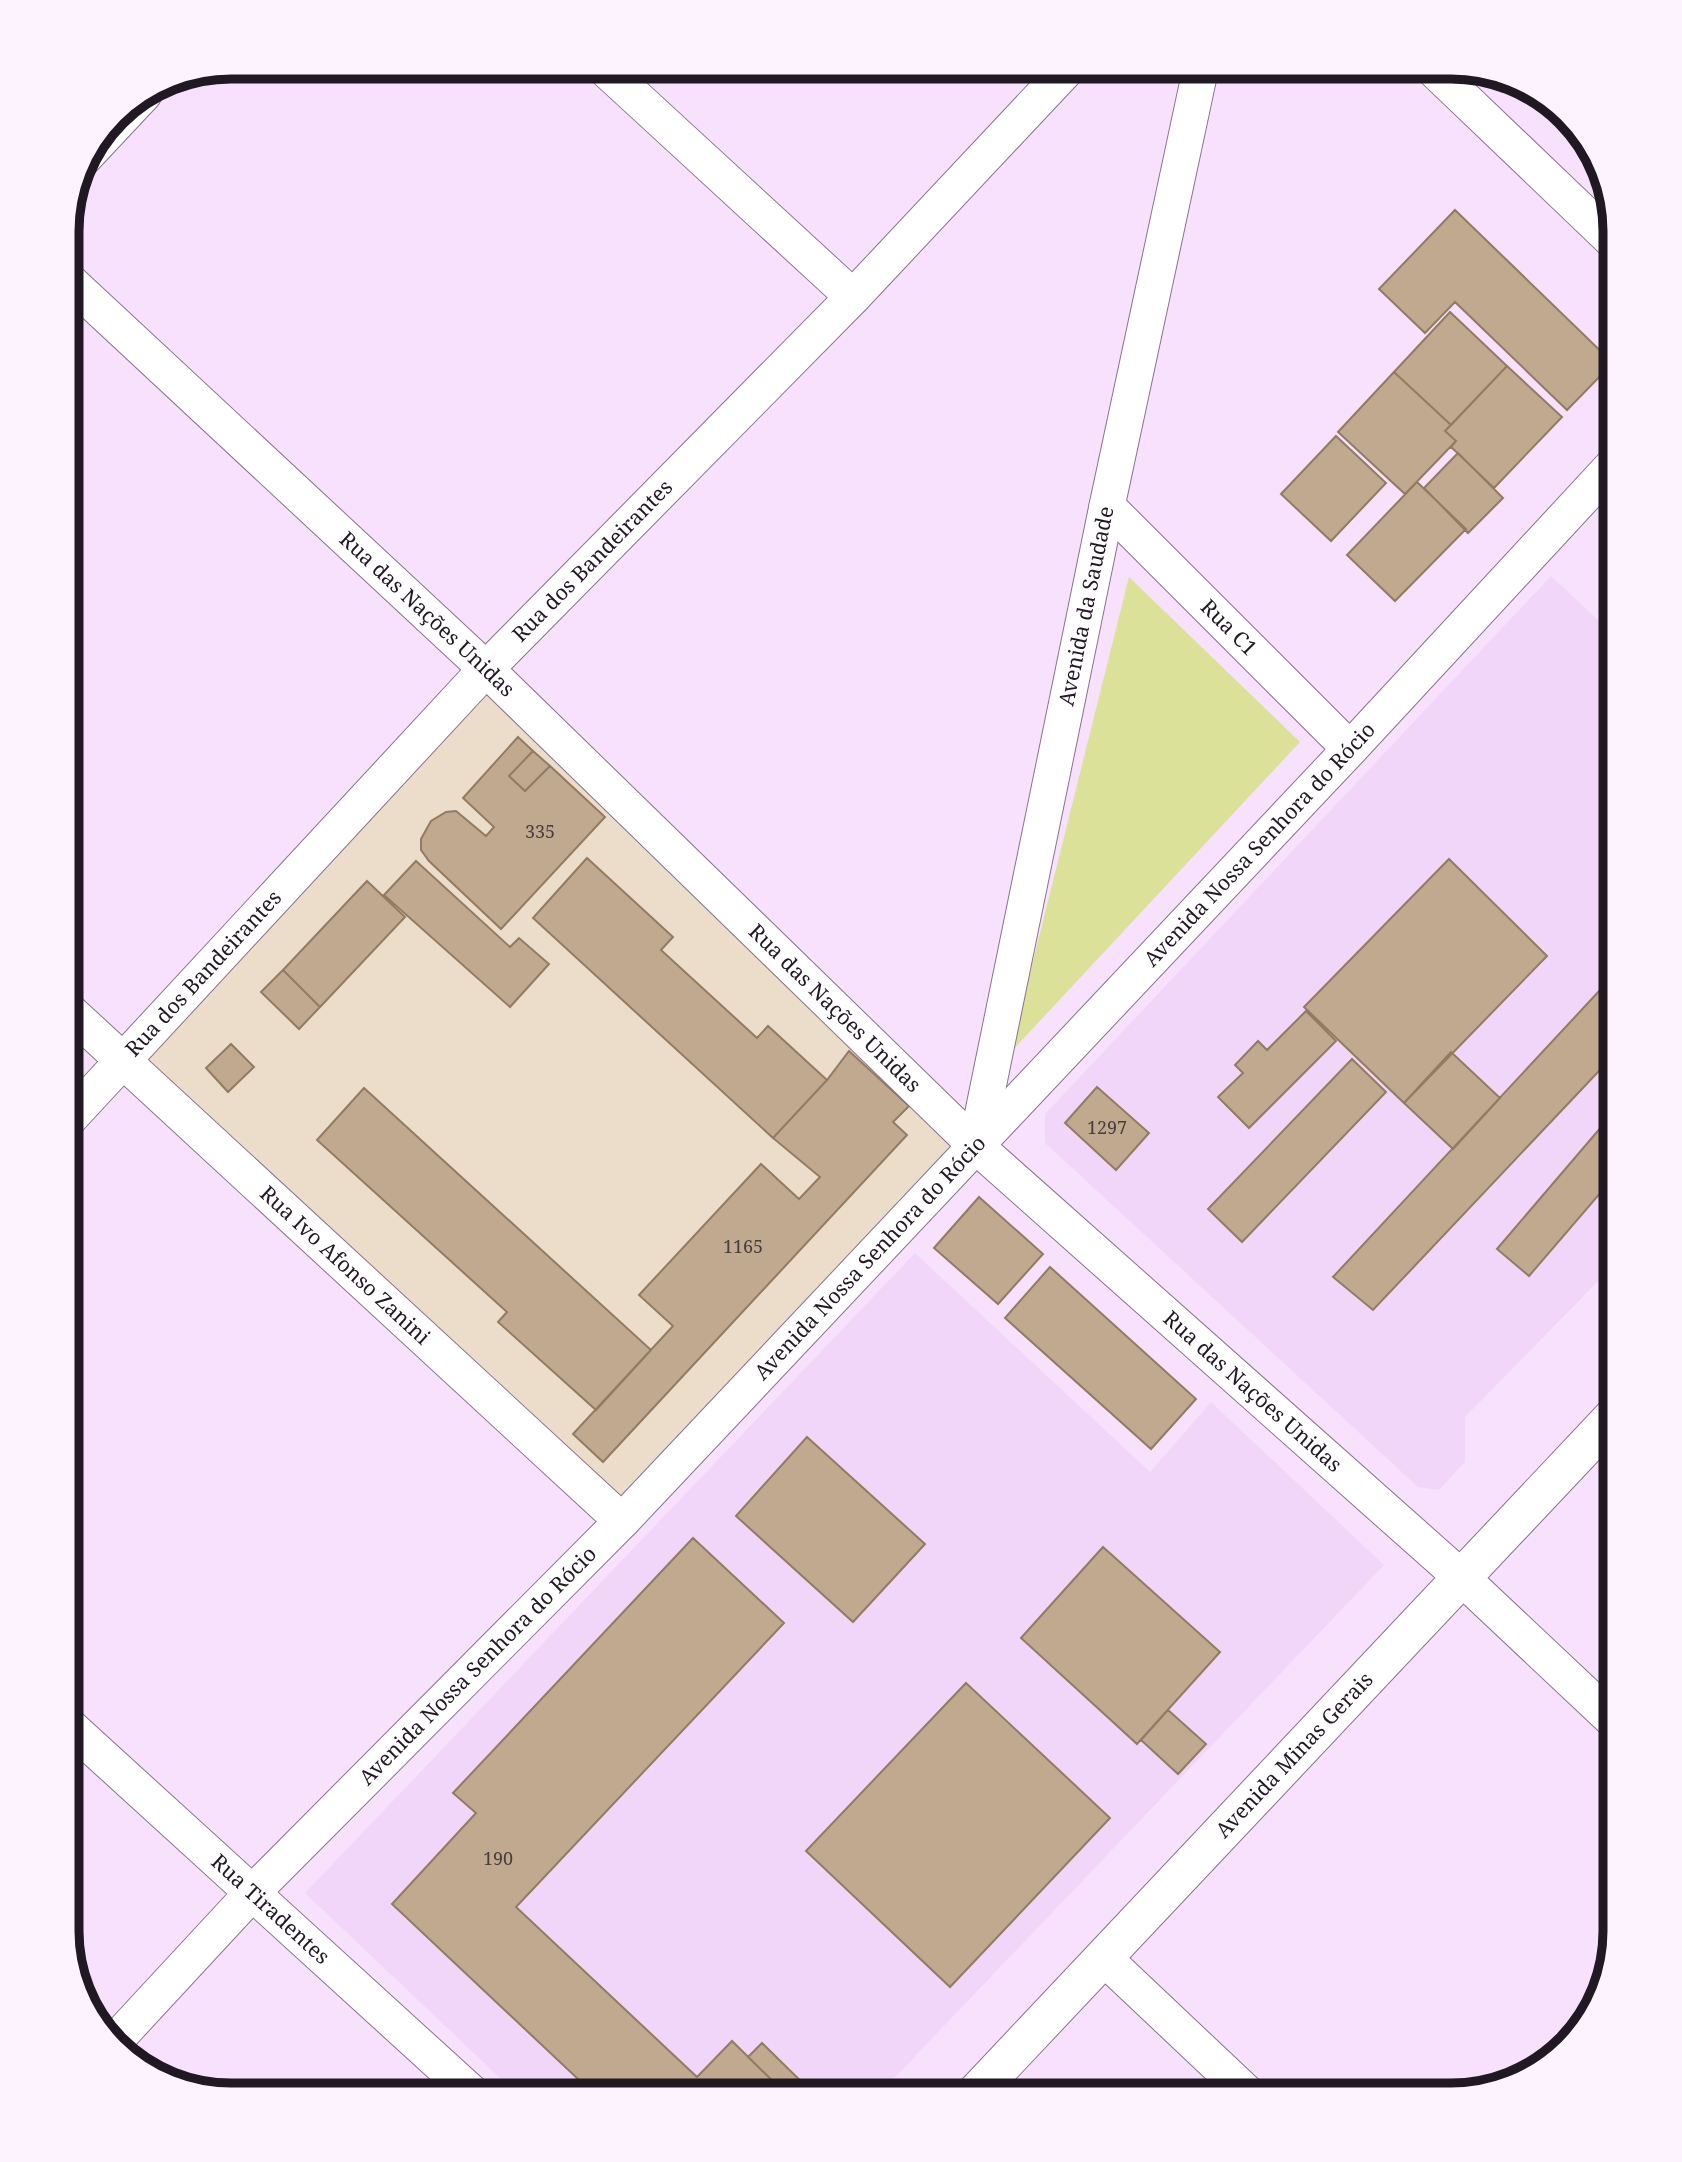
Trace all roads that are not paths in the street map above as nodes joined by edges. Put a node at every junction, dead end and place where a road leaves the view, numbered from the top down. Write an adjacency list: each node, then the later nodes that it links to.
1 (616, 79): 7 (street)
2 (1058, 79): 7 (street, Rua dos Bandeirantes)
3 (1198, 79): 9 (street, Avenida da Saudade)
4 (1444, 79): 5 (street)
5 (1603, 232)
6 (79, 290): 10 (street, Rua das Nações Unidas)
7 (853, 298): 10 (street, Rua dos Bandeirantes)
8 (1603, 476): 11 (street, Avenida Nossa Senhora do Rócio)
9 (1107, 506): 11 (street, Rua C1); 15 (street, Avenida da Saudade)
10 (486, 670): 13 (street, Rua dos Bandeirantes); 15 (street, Rua das Nações Unidas)
11 (1350, 749): 15 (street, Avenida Nossa Senhora do Rócio)
12 (79, 1020): 13 (street, Rua Ivo Afonso Zanini)
13 (124, 1062): 14 (street, Rua dos Bandeirantes); 17 (street, Rua Ivo Afonso Zanini)
14 (79, 1109)
15 (976, 1146): 17 (street, Avenida Nossa Senhora do Rócio); 18 (street, Rua das Nações Unidas)
16 (1603, 1428): 18 (street, Avenida Minas Gerais)
17 (622, 1521): 21 (street, Avenida Nossa Senhora do Rócio)
18 (1462, 1578): 19 (street, Rua das Nações Unidas); 22 (street, Avenida Minas Gerais)
19 (1603, 1711)
20 (79, 1736): 21 (street, Rua Tiradentes)
21 (253, 1892): 23 (street, Avenida Nossa Senhora do Rócio); 24 (street, Rua Tiradentes)
22 (1105, 1959): 25 (street, Avenida Minas Gerais); 26 (street)
23 (121, 2035)
24 (461, 2083)
25 (986, 2083)
26 (1237, 2083)

